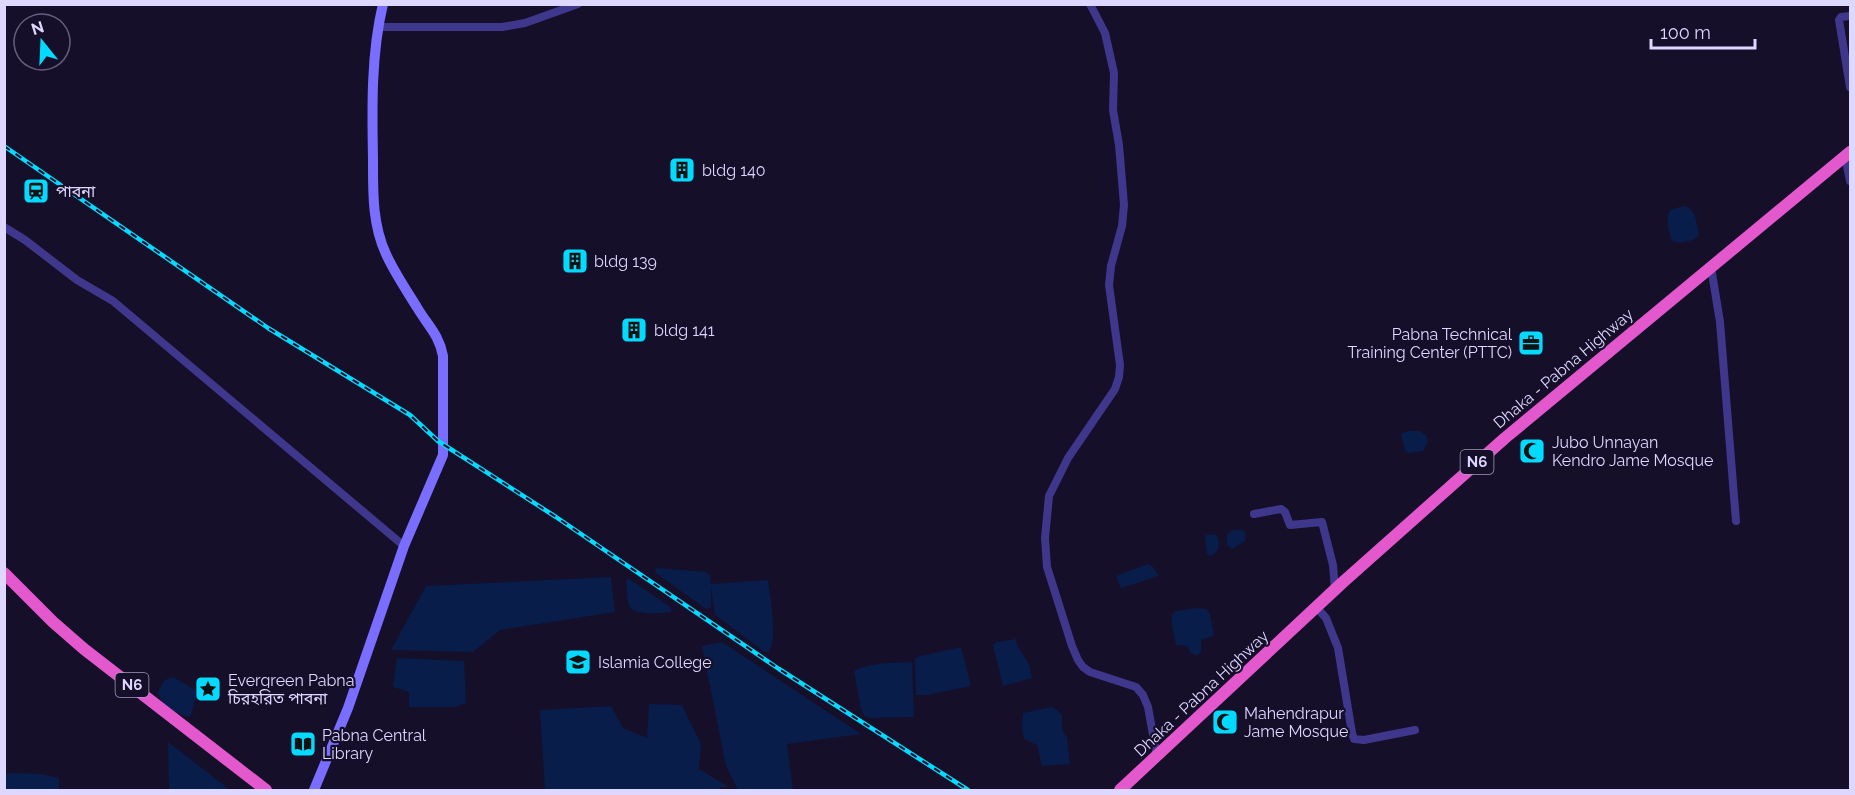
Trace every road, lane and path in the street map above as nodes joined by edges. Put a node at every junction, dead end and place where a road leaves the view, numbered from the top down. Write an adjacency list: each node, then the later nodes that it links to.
1 (383, 4): 5 (main road)
2 (578, 4): 5 (street)
3 (1090, 4): 18 (street)
4 (1851, 16): 6 (street)
5 (378, 27): 13 (main road)
6 (1851, 87)
7 (1848, 154): 8 (street); 10 (highway, Dhaka - Pabna Highway / N6)
8 (1851, 181)
9 (4, 227): 13 (street)
10 (1711, 267): 12 (street); 15 (highway, Dhaka - Pabna Highway / N6)
11 (1254, 514): 15 (street)
12 (1736, 521)
13 (404, 546): 20 (main road)
14 (4, 573): 19 (highway, N6)
15 (1335, 590): 16 (highway, Dhaka - Pabna Highway / N6)
16 (1316, 607): 17 (street); 18 (highway, Dhaka - Pabna Highway / N6)
17 (1415, 730)
18 (1158, 757): 21 (highway, Dhaka - Pabna Highway / N6)
19 (266, 790)
20 (314, 790)
21 (1120, 790)

